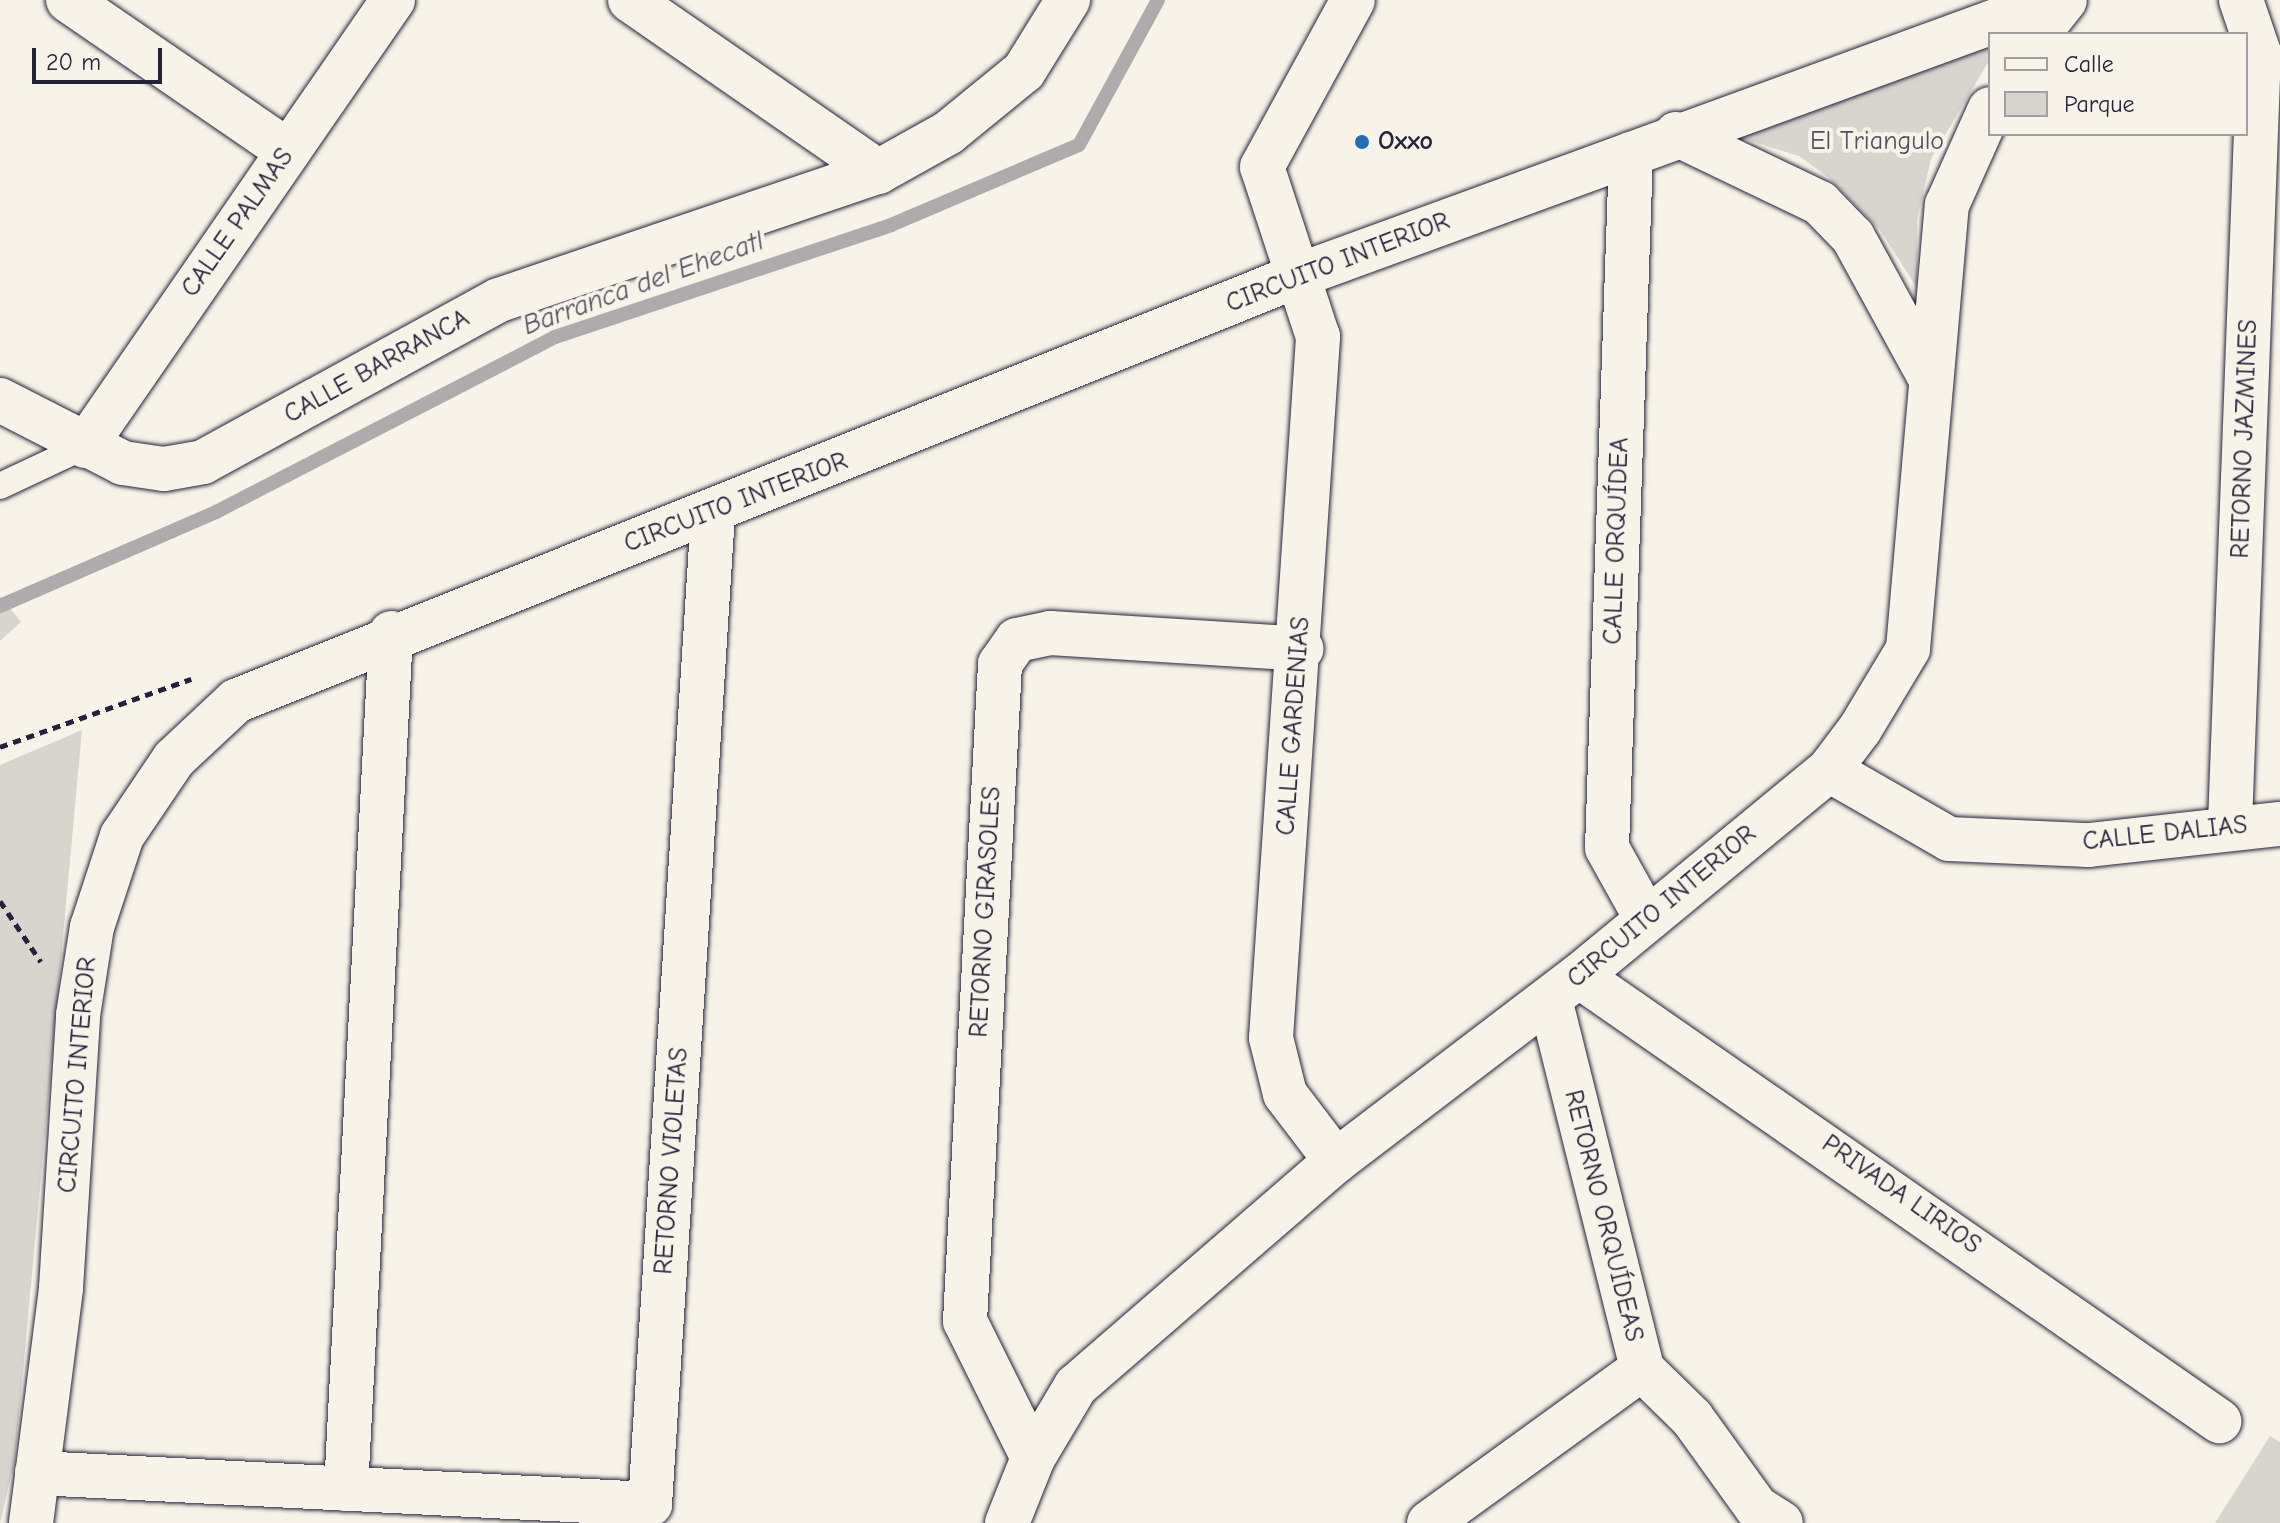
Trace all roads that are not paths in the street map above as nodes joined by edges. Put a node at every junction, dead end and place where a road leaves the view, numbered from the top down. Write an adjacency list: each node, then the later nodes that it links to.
1 (68, 0): 13 (street)
2 (393, 0): 13 (street, CALLE PALMAS)
3 (630, 0): 15 (street)
4 (1068, 0): 15 (street, CALLE BARRANCA)
5 (1353, 0): 16 (street, CALLE GARDENIAS)
6 (2053, 0): 12 (street, CIRCUITO INTERIOR)
7 (2065, 0): 9 (street)
8 (2241, 0): 10 (street, RETORNO JAZMINES)
9 (2040, 32)
10 (2270, 54): 25 (street, RETORNO JAZMINES)
11 (1988, 113): 17 (street, CIRCUITO INTERIOR)
12 (1676, 134): 14 (street, CIRCUITO INTERIOR); 17 (street)
13 (288, 151): 19 (street, CALLE PALMAS)
14 (1631, 154): 16 (street, CIRCUITO INTERIOR); 27 (street, CALLE ORQUÍDEA)
15 (878, 172): 19 (street, CALLE BARRANCA)
16 (1297, 276): 21 (street, CIRCUITO INTERIOR); 23 (street, CALLE GARDENIAS)
17 (1929, 376): 24 (street, CIRCUITO INTERIOR)
18 (0, 400): 19 (street, CALLE BARRANCA)
19 (85, 446): 20 (lane)
20 (0, 486)
21 (713, 514): 22 (street, CIRCUITO INTERIOR); 34 (street, RETORNO VIOLETAS)
22 (391, 633): 33 (street, CIRCUITO INTERIOR); 34 (street)
23 (1301, 649): 29 (street, CALLE GARDENIAS); 32 (street, RETORNO GIRASOLES)
24 (1829, 770): 25 (street, CALLE DALIAS); 27 (street, CIRCUITO INTERIOR)
25 (2230, 824): 26 (street, CALLE DALIAS)
26 (2280, 824)
27 (1646, 918): 28 (street, CIRCUITO INTERIOR)
28 (1564, 988): 29 (street, CIRCUITO INTERIOR); 30 (street, RETORNO ORQUÍDEAS); 31 (street, PRIVADA LIRIOS)
29 (1336, 1161): 32 (street, CIRCUITO INTERIOR)
30 (1642, 1369): 35 (street, RETORNO ORQUÍDEAS); 38 (street)
31 (2219, 1421)
32 (1033, 1458): 37 (street, CIRCUITO INTERIOR)
33 (37, 1473): 34 (street, RETORNO VIOLETAS); 36 (street, CIRCUITO INTERIOR)
34 (346, 1489)
35 (1762, 1518)
36 (31, 1523)
37 (1007, 1523)
38 (1429, 1523)

